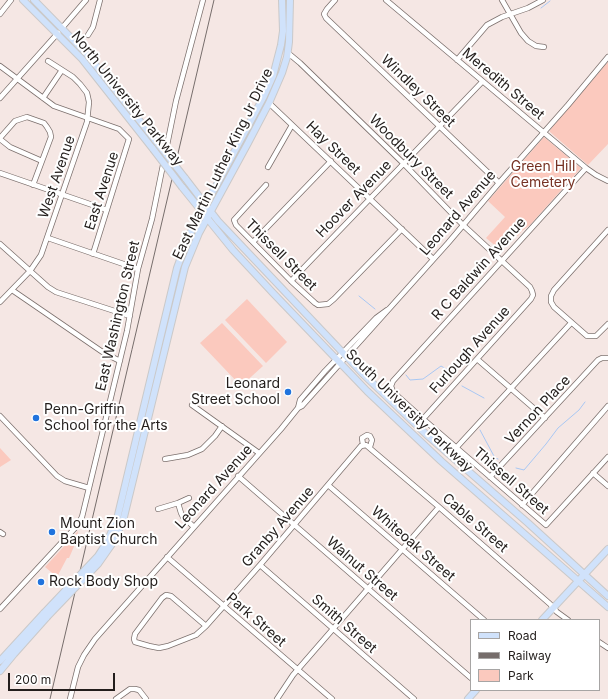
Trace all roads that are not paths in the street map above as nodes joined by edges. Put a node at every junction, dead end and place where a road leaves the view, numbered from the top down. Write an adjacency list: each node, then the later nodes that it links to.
1 (11, 0): 13 (street)
2 (24, 0): 15 (main road, North University Parkway)
3 (34, 0): 15 (main road, North University Parkway)
4 (86, 0): 15 (street)
5 (100, 0): 16 (street)
6 (203, 0): 60 (street, East Washington Street)
7 (282, 0): 46 (main road, East Martin Luther King Jr Drive)
8 (290, 0): 18 (main road, East Martin Luther King Jr Drive)
9 (335, 0): 31 (street, Windley Street)
10 (386, 0): 20 (street, Meredith Street)
11 (502, 0): 14 (street)
12 (543, 0): 14 (street)
13 (0, 14)
14 (511, 14): 17 (street); 20 (street)
15 (60, 30): 24 (street); 46 (main road, North University Parkway, bridge); 48 (main road, North University Parkway, bridge)
16 (88, 35)
17 (544, 47)
18 (288, 54): 28 (main road, East Martin Luther King Jr Drive); 36 (street, Woodbury Street)
19 (608, 57): 32 (street, Leonard Avenue)
20 (457, 60): 25 (street, Meredith Street)
21 (48, 61): 23 (street, West Avenue)
22 (0, 66): 24 (street)
23 (62, 70): 27 (street); 29 (street, West Avenue)
24 (16, 79): 26 (street); 27 (street)
25 (482, 82): 31 (street, Hoover Avenue); 32 (street, Meredith Street)
26 (0, 98)
27 (43, 98): 29 (street)
28 (269, 103): 30 (street, Hay Street); 49 (main road, East Martin Luther King Jr Drive)
29 (86, 118): 44 (street, West Avenue); 47 (street, East Avenue)
30 (292, 124): 35 (street, Hay Street); 37 (street)
31 (438, 126): 36 (street, Hoover Avenue); 41 (street, Windley Street)
32 (544, 132): 38 (street, Meredith Street); 41 (street, Leonard Avenue)
33 (0, 138): 34 (street); 34 (street)
34 (42, 161): 42 (street)
35 (331, 161): 45 (street, Hay Street); 55 (street)
36 (403, 164): 45 (street, Hoover Avenue); 51 (street, Woodbury Street)
37 (268, 167)
38 (586, 168): 40 (street, Meredith Street); 59 (street, R C Baldwin Avenue)
39 (0, 173): 42 (street)
40 (608, 181)
41 (499, 183): 51 (street, Leonard Avenue)
42 (33, 185): 44 (street)
43 (266, 185): 55 (street, Thissell Street)
44 (62, 195): 47 (street); 54 (street, West Avenue)
45 (370, 198): 52 (street, Hay Street); 62 (street, Hoover Avenue)
46 (205, 204): 48 (main road, East Martin Luther King Jr Drive); 49 (main road, North University Parkway)
47 (107, 210): 57 (street, East Avenue)
48 (201, 210): 50 (main road, North University Parkway); 100 (main road, East Martin Luther King Jr Drive)
49 (211, 212): 50 (main road, East Martin Luther King Jr Drive); 69 (main road, South University Parkway)
50 (207, 218): 73 (main road, South University Parkway); 100 (main road, East Martin Luther King Jr Drive)
51 (463, 225): 58 (street, Leonard Avenue); 59 (street, Woodbury Street)
52 (402, 229): 58 (street, Hay Street); 62 (street, Thissell Street)
53 (608, 230): 67 (street)
54 (48, 238): 57 (street); 61 (street, West Avenue)
55 (253, 242): 62 (street, Thissell Street)
56 (0, 244): 61 (street)
57 (93, 254): 60 (street)
58 (433, 259): 69 (street, Leonard Avenue)
59 (502, 261): 64 (street, Woodbury Street); 74 (street, R C Baldwin Avenue)
60 (138, 269): 66 (street, East Washington Street)
61 (30, 271): 63 (street, West Avenue); 66 (street)
62 (291, 281)
63 (12, 290): 65 (street, West Avenue); 72 (street)
64 (533, 295): 71 (street, Furlough Avenue)
65 (0, 302)
66 (130, 316): 72 (street, East Washington Street)
67 (571, 323): 68 (street); 75 (street)
68 (608, 324)
69 (345, 355): 73 (street, Leonard Avenue); 105 (main road, South University Parkway)
70 (608, 358): 79 (street, Vernon Place)
71 (477, 359): 75 (street); 80 (street, Furlough Avenue)
72 (120, 360): 92 (street, East Washington Street)
73 (338, 361): 84 (street, Leonard Avenue); 106 (main road, South University Parkway)
74 (391, 386): 80 (street, Thissell Street)
75 (511, 389): 79 (street); 83 (street)
76 (192, 405): 81 (street)
77 (608, 406): 95 (street)
78 (0, 416): 92 (street)
79 (545, 418): 89 (street, Vernon Place)
80 (423, 419): 83 (street, Thissell Street)
81 (222, 426): 84 (street); 86 (street)
82 (366, 446): 90 (street, Granby Avenue); 96 (street, Cable Street)
83 (456, 448): 89 (street, Thissell Street)
84 (259, 453): 88 (street, Leonard Avenue)
85 (608, 457): 87 (street)
86 (165, 459)
87 (593, 473): 91 (street); 95 (street, Thissell Street)
88 (238, 476): 98 (street, Walnut Street); 99 (street, Leonard Avenue)
89 (490, 477): 95 (street, Thissell Street)
90 (328, 485): 98 (street, Granby Avenue); 101 (street, Whiteoak Street)
91 (608, 486)
92 (89, 488): 112 (street, East Washington Street)
93 (189, 498): 94 (street)
94 (178, 503): 97 (street); 99 (street)
95 (522, 505)
96 (439, 507): 101 (street); 111 (street, Cable Street)
97 (158, 509)
98 (294, 525): 104 (street, Granby Avenue); 107 (street, Walnut Street)
99 (194, 526): 103 (street, Leonard Avenue)
100 (110, 543): 113 (main road, East Martin Luther King Jr Drive, bridge)
101 (402, 549): 107 (street); 114 (street, Whiteoak Street)
102 (608, 549): 105 (main road)
103 (167, 557): 109 (street, Park Street); 124 (street, Leonard Avenue)
104 (260, 565): 109 (street, Granby Avenue); 118 (street, Smith Street)
105 (585, 575): 106 (main road); 108 (main road, South University Parkway)
106 (579, 582): 110 (main road, South University Parkway); 111 (main road)
107 (368, 589): 118 (street); 122 (street, Walnut Street)
108 (608, 596)
109 (223, 606): 117 (street, Granby Avenue); 120 (street, Park Street)
110 (608, 607)
111 (553, 608): 115 (main road); 116 (street, Cable Street)
112 (0, 609)
113 (46, 615): 119 (main road, East Martin Luther King Jr Drive); 121 (main road, East Martin Luther King Jr Drive)
114 (483, 619)
115 (543, 619)
116 (567, 619)
117 (206, 626): 117 (street, Granby Avenue)
118 (333, 629): 120 (street); 129 (street, Smith Street)
119 (0, 661)
120 (297, 670): 127 (street); 128 (street, Park Street)
121 (0, 671)
122 (470, 677)
123 (475, 691): 130 (main road)
124 (70, 699)
125 (116, 699): 126 (street)
126 (146, 699)
127 (277, 699)
128 (332, 699)
129 (414, 699)
130 (468, 699)

